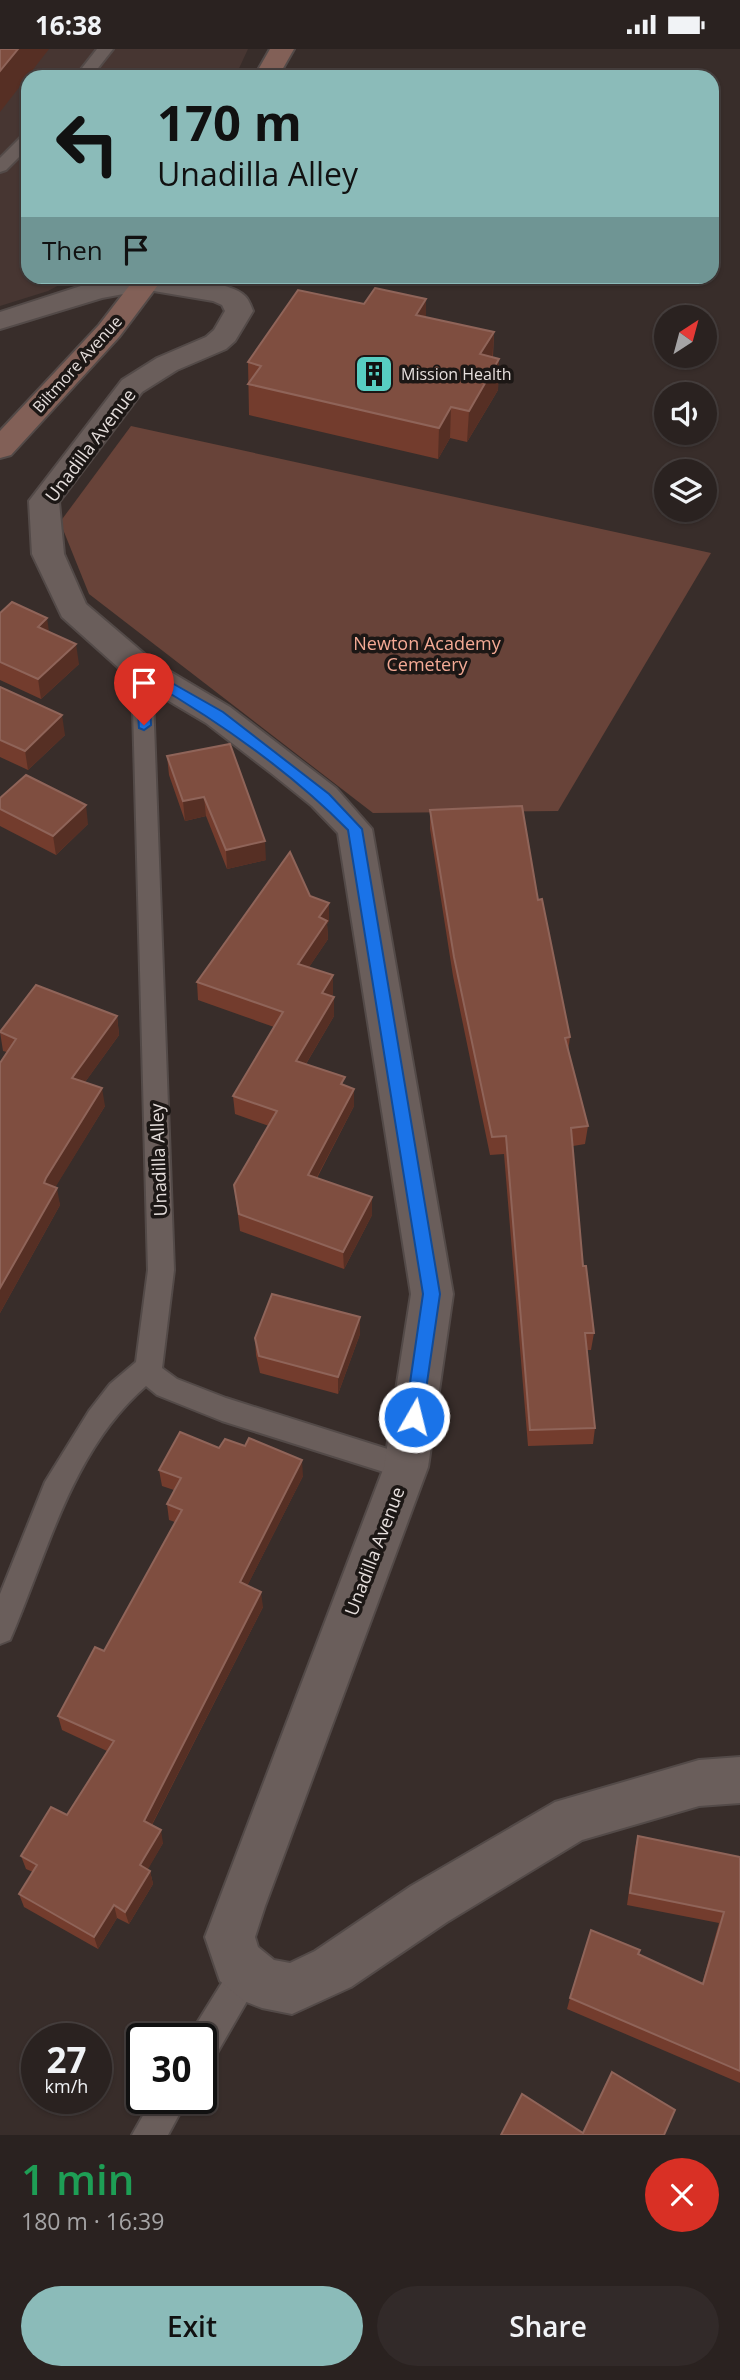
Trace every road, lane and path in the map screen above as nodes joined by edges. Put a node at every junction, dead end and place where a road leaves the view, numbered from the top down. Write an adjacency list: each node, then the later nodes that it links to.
1 (106, 49): 3 (lane)
2 (282, 49): 4 (main road)
3 (89, 70)
4 (270, 70)
5 (21, 146): 6 (lane)
6 (0, 167)
7 (125, 284): 10 (street)
8 (144, 284): 11 (main road, Biltmore Avenue)
9 (172, 284): 12 (street, Unadilla Avenue)
10 (0, 321)
11 (0, 449)
12 (142, 670): 13 (lane, Unadilla Alley); 14 (street, Unadilla Avenue)
13 (149, 1367): 14 (lane); 15 (lane)
14 (406, 1467): 17 (street, Unadilla Avenue)
15 (0, 1630)
16 (740, 1780): 17 (street)
17 (247, 1971): 18 (lane)
18 (216, 2023)
19 (162, 2114): 20 (lane)
20 (149, 2135)

